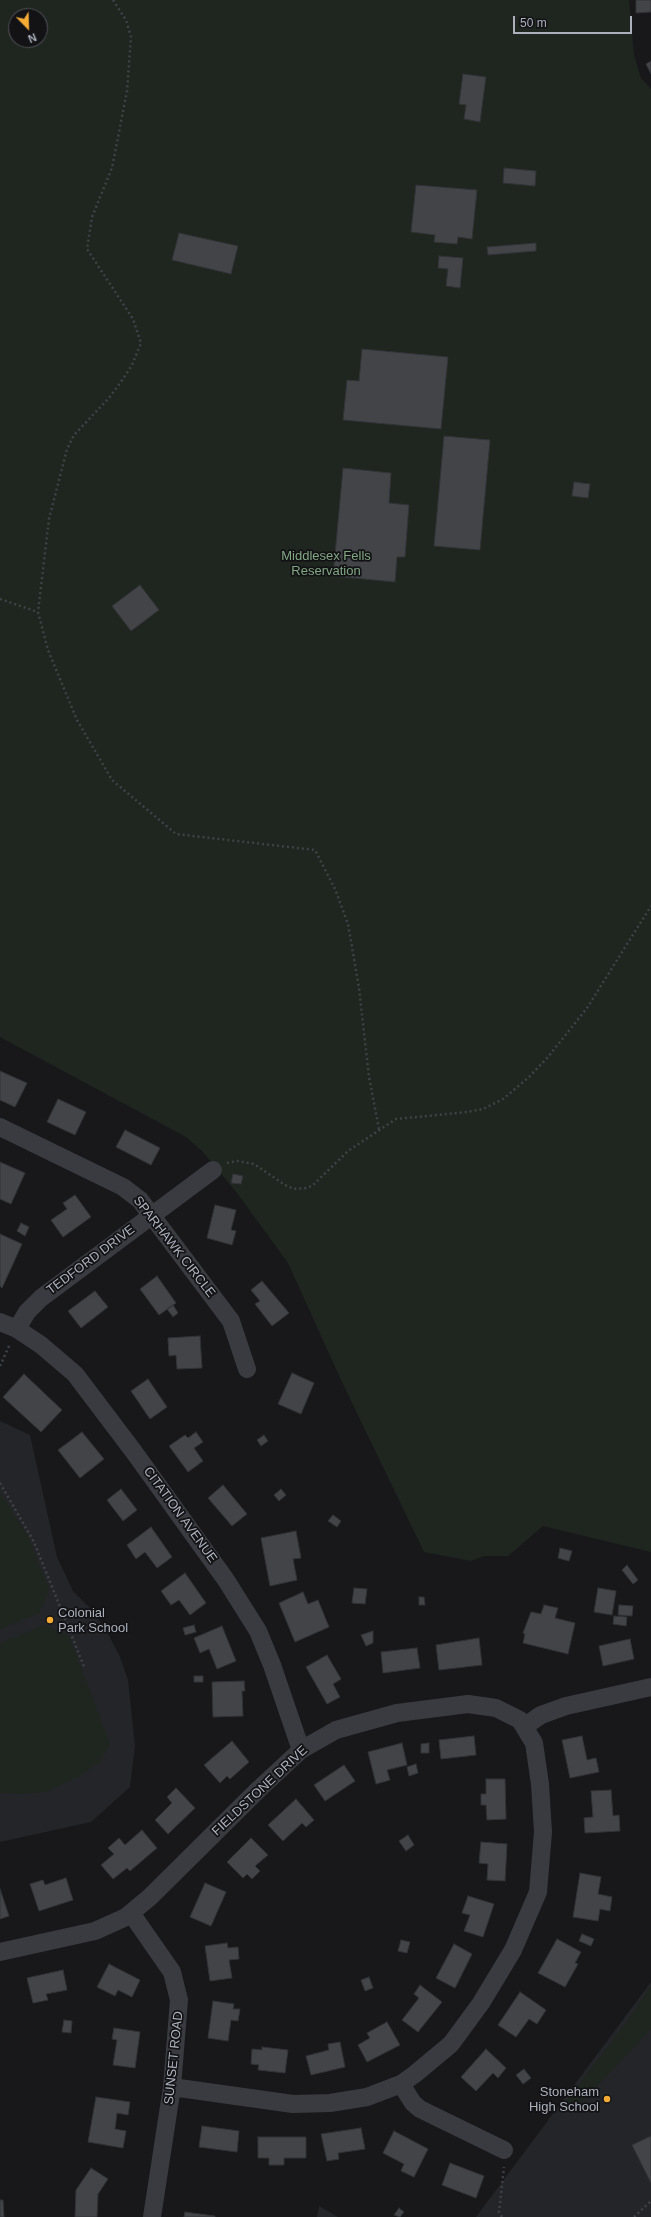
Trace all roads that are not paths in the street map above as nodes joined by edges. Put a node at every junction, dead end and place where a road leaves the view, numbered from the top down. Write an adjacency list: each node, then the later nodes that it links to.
1 (0, 1127): 3 (street, SPARHAWK CIRCLE)
2 (213, 1170): 3 (street, TEDFORD DRIVE)
3 (152, 1214): 5 (street, TEDFORD DRIVE); 6 (street, SPARHAWK CIRCLE)
4 (0, 1322): 5 (street, CITATION AVENUE)
5 (17, 1330): 9 (street, CITATION AVENUE)
6 (247, 1369)
7 (651, 1687): 8 (street)
8 (525, 1726): 9 (street, FIELDSTONE DRIVE); 12 (street, FIELDSTONE DRIVE)
9 (301, 1750): 10 (street, FIELDSTONE DRIVE)
10 (131, 1913): 11 (street, FIELDSTONE DRIVE); 13 (street, SUNSET ROAD)
11 (0, 1952)
12 (401, 2084): 13 (street, FIELDSTONE DRIVE); 14 (street)
13 (172, 2087): 15 (street, SUNSET ROAD)
14 (504, 2150)
15 (152, 2217)

